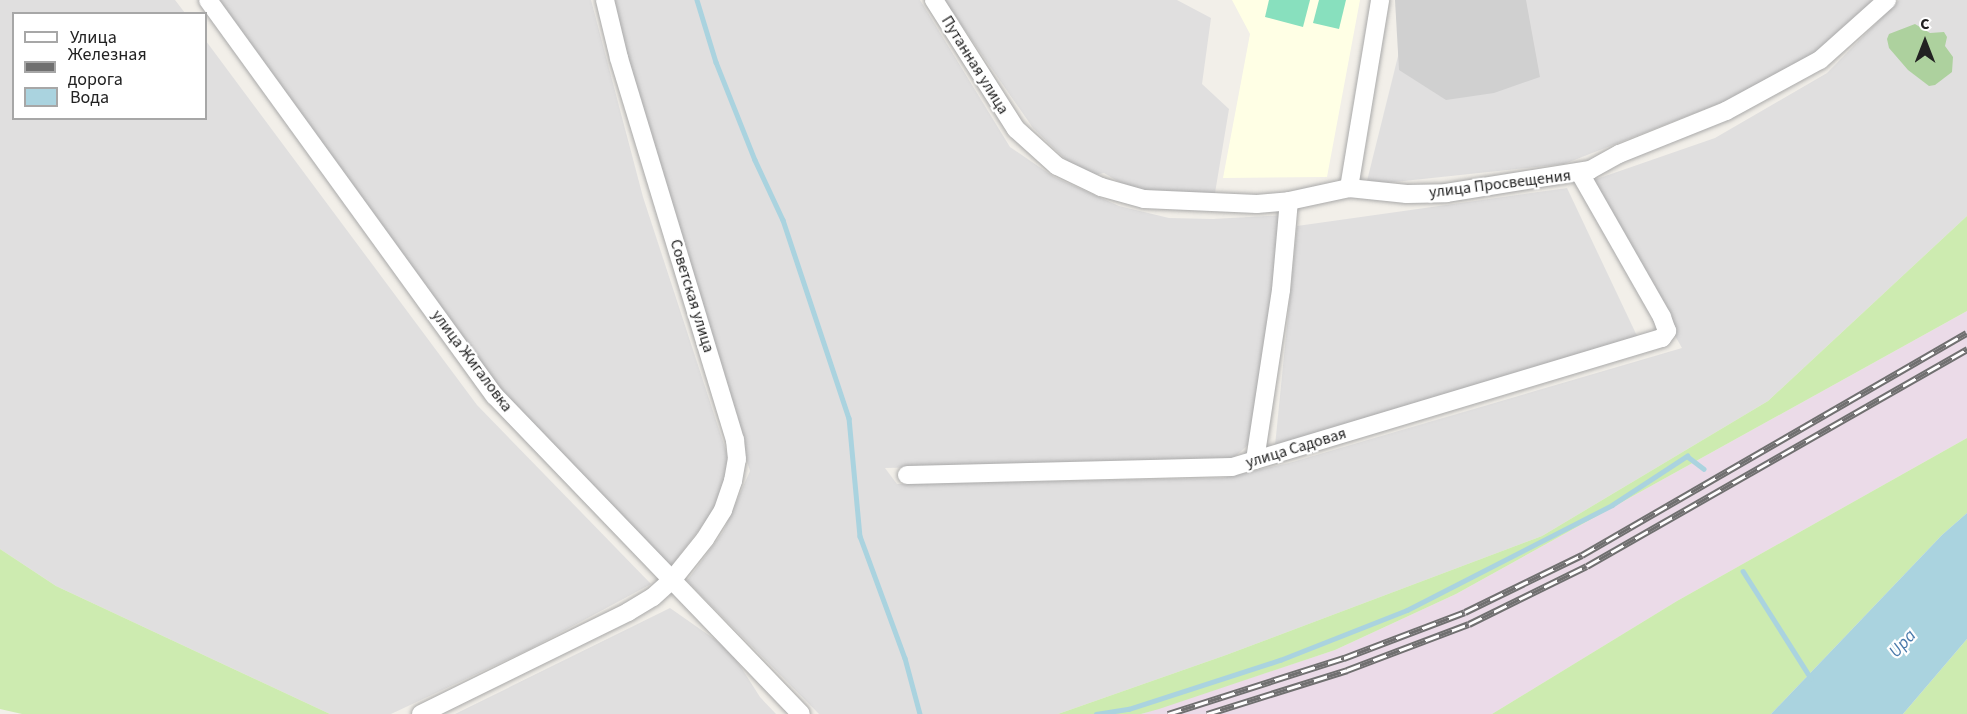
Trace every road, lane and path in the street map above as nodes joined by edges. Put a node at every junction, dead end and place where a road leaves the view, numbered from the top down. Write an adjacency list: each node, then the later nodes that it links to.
1 (208, 0): 12 (street, улица Жигаловка)
2 (605, 0): 12 (street, Советская улица)
3 (934, 0): 6 (street, Путанная улица)
4 (1380, 0): 8 (street)
5 (1887, 0): 7 (street, улица Просвещения)
6 (1016, 129): 9 (street, улица Просвещения)
7 (1580, 173): 8 (street, улица Просвещения); 10 (street, улица Садовая)
8 (1349, 188): 9 (street, улица Просвещения)
9 (1289, 201): 10 (street)
10 (1255, 460): 11 (street, улица Садовая)
11 (907, 475)
12 (673, 579): 13 (street, Советская улица); 14 (street, улица Жигаловка)
13 (421, 714)
14 (801, 714)

